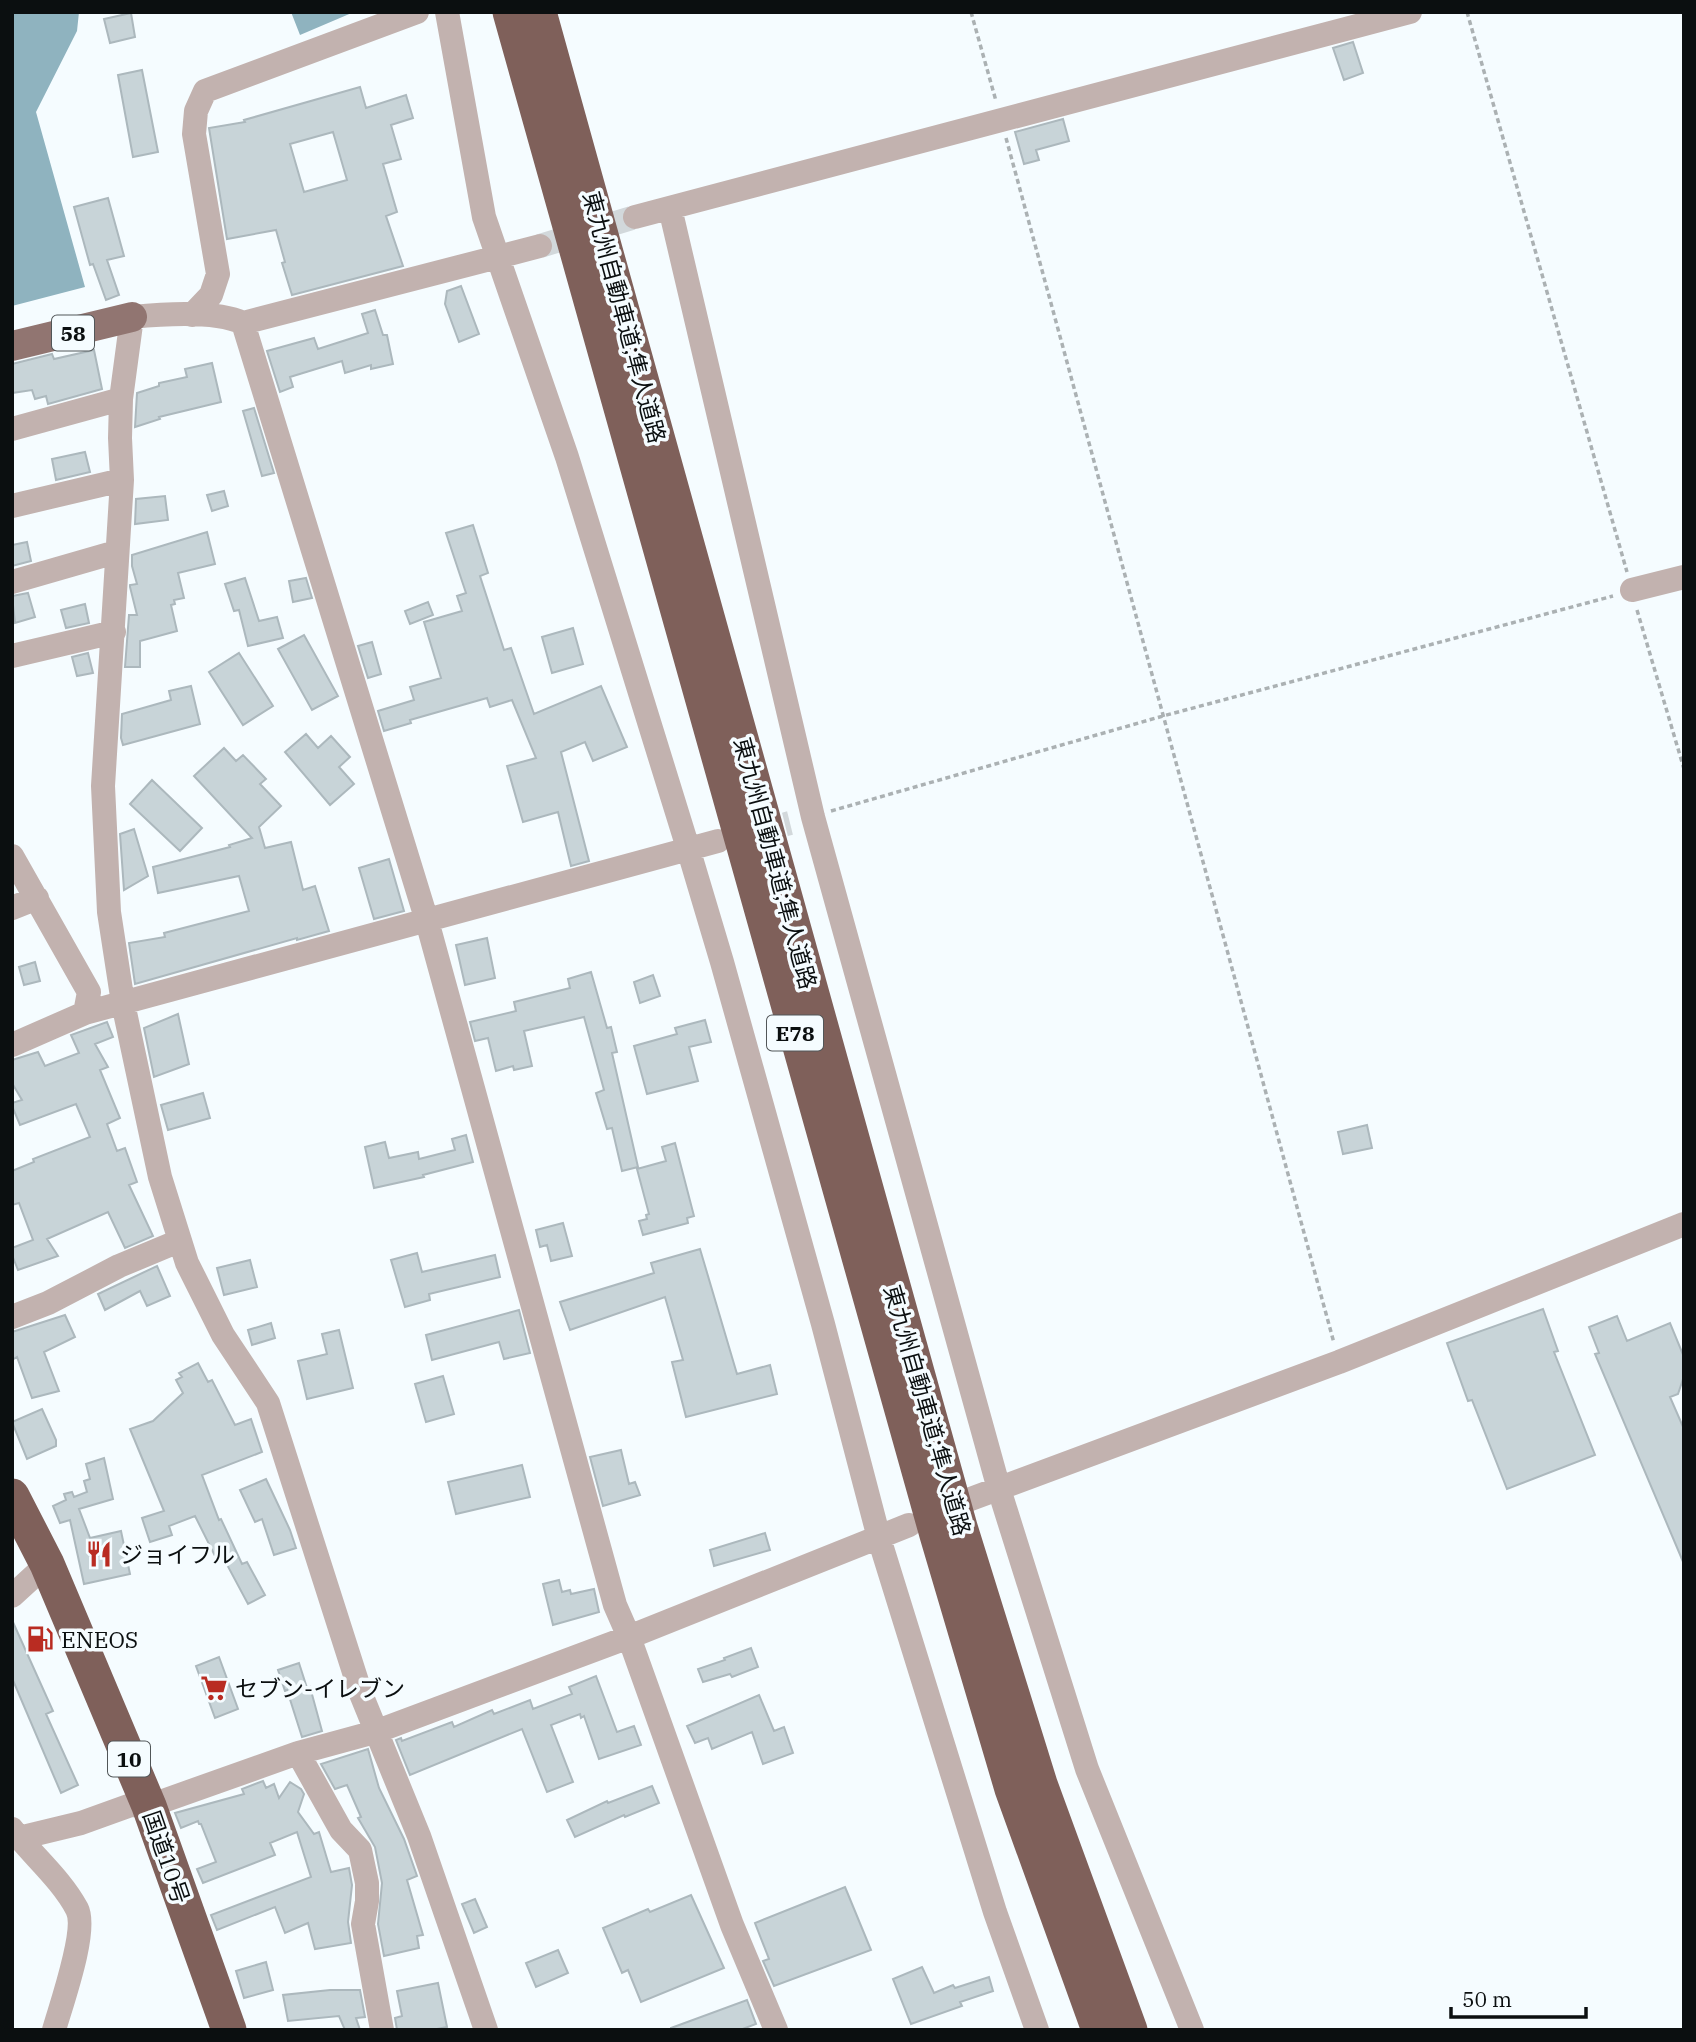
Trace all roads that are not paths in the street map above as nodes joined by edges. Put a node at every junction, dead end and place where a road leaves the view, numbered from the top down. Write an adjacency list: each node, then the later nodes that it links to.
1 (417, 12): 9 (street)
2 (447, 12): 8 (street)
3 (1410, 12): 5 (street)
4 (526, 18): 53 (highway, 東九州自動車道;隼人道路 / E78); 54 (highway, 東九州自動車道;隼人道路 / E78)
5 (670, 208): 6 (street); 35 (street)
6 (635, 217)
7 (540, 246): 8 (street)
8 (496, 258): 11 (street); 24 (street)
9 (192, 316): 10 (street); 11 (street)
10 (132, 317): 12 (main road, 58); 13 (street)
11 (243, 323): 28 (street)
12 (12, 346)
13 (121, 399): 14 (street); 15 (street)
14 (12, 429)
15 (122, 480): 16 (street); 17 (street)
16 (12, 506)
17 (116, 552): 19 (street); 21 (street)
18 (1684, 577): 20 (street)
19 (12, 582)
20 (1632, 590)
21 (114, 632): 22 (street); 29 (street)
22 (12, 656)
23 (718, 841): 24 (street)
24 (688, 848): 28 (street); 39 (street)
25 (12, 856): 26 (street)
26 (37, 898): 27 (street); 30 (street)
27 (12, 908)
28 (427, 921): 29 (street); 42 (street)
29 (123, 1003): 30 (street); 33 (street)
30 (85, 1013): 31 (street)
31 (12, 1045)
32 (1684, 1224): 35 (street)
33 (179, 1241): 34 (street); 43 (street)
34 (12, 1317)
35 (999, 1489): 37 (street); 55 (street)
36 (12, 1496): 40 (highway, 国道10号 / 10)
37 (968, 1500)
38 (909, 1525): 39 (street)
39 (879, 1538): 42 (street); 52 (street)
40 (47, 1564): 41 (street); 45 (highway, 国道10号 / 10)
41 (12, 1596)
42 (629, 1637): 43 (street); 51 (street)
43 (375, 1732): 44 (street); 50 (street)
44 (298, 1753): 45 (street); 49 (street)
45 (149, 1805): 46 (street); 48 (highway, 国道10号 / 10)
46 (15, 1833): 47 (street)
47 (54, 2030)
48 (229, 2030)
49 (382, 2030)
50 (486, 2030)
51 (776, 2030)
52 (1037, 2030)
53 (1099, 2030)
54 (1130, 2030)
55 (1192, 2030)

